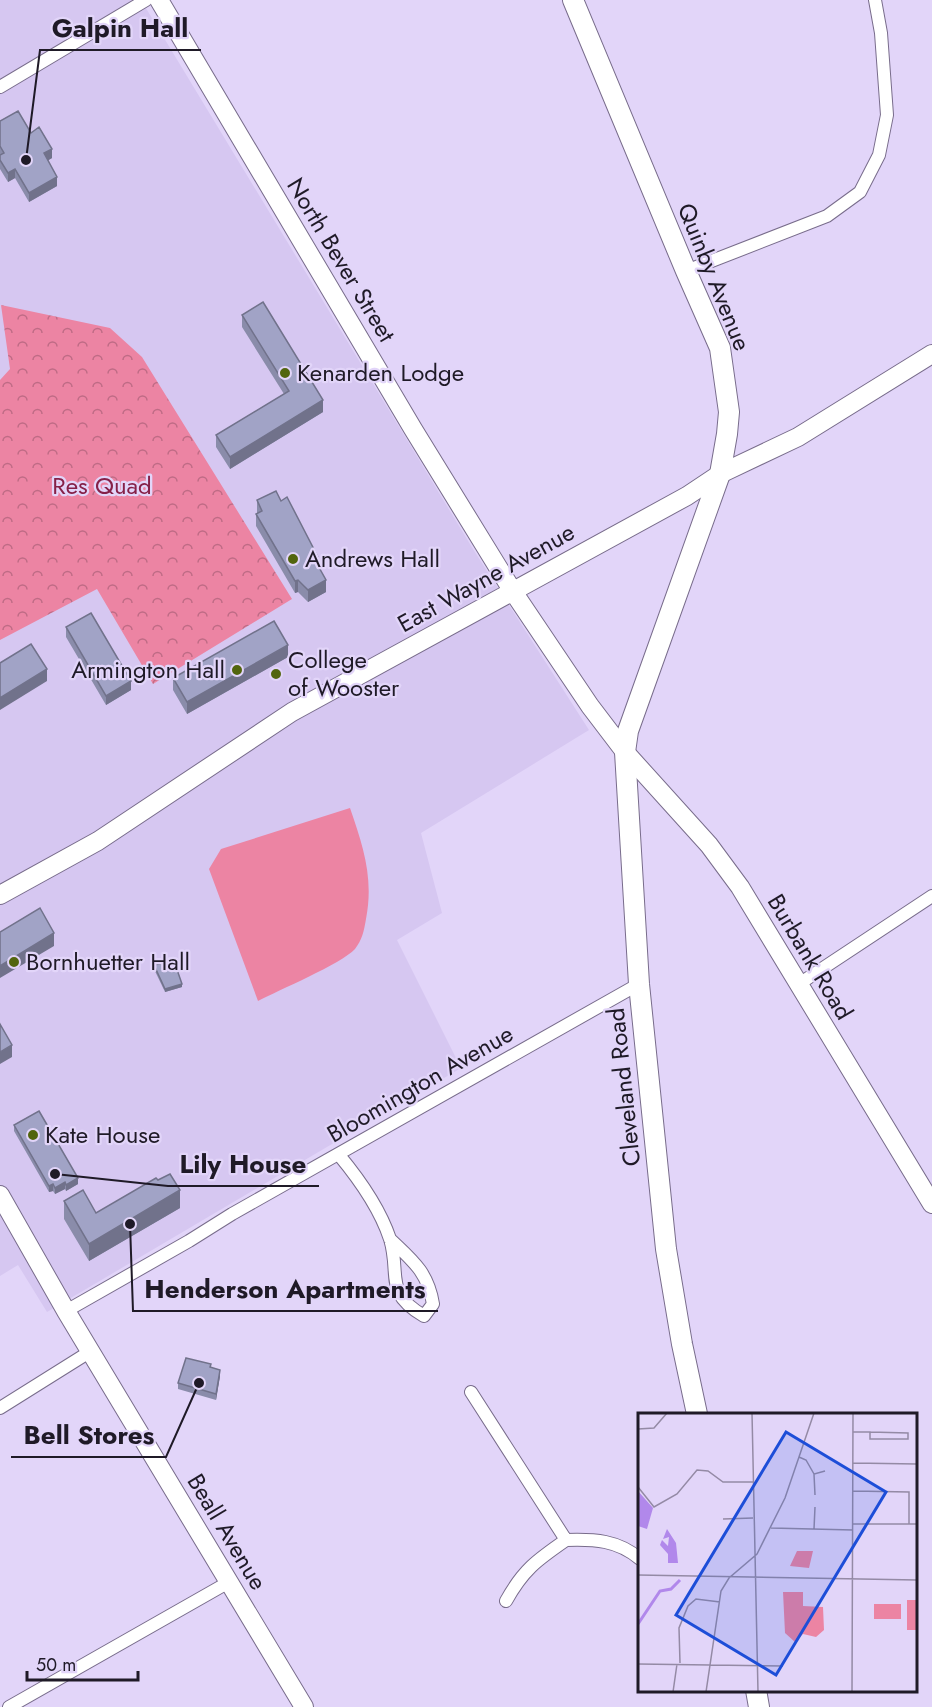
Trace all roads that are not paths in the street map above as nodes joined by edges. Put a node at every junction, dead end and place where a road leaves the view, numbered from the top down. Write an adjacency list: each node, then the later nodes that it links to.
1 (146, 0): 5 (street)
2 (159, 0): 9 (street, North Bever Street)
3 (573, 0): 6 (main road, Quinby Avenue)
4 (875, 0): 6 (street)
5 (0, 87)
6 (686, 271): 8 (main road, Quinby Avenue)
7 (932, 354): 8 (street, East Wayne Avenue)
8 (720, 474): 9 (street, East Wayne Avenue); 10 (main road, Quinby Avenue)
9 (512, 590): 10 (street, North Bever Street); 11 (street, East Wayne Avenue)
10 (625, 752): 13 (main road, Cleveland Road); 14 (street, Burbank Road)
11 (0, 895)
12 (932, 896): 14 (street)
13 (639, 984): 15 (street, Bloomington Avenue); 23 (main road, Cleveland Road)
14 (799, 984): 17 (street, Burbank Road)
15 (339, 1155): 18 (street); 19 (street, Bloomington Avenue)
16 (0, 1195): 19 (street, Beall Avenue)
17 (932, 1203)
18 (390, 1239): 18 (street)
19 (66, 1311): 20 (street, Beall Avenue)
20 (91, 1351): 22 (street); 26 (street, Beall Avenue)
21 (471, 1392): 24 (street)
22 (0, 1408)
23 (697, 1413)
24 (566, 1540): 25 (street); 27 (street)
25 (638, 1558)
26 (229, 1582): 29 (street); 30 (street, Beall Avenue)
27 (506, 1601)
28 (756, 1692): 31 (main road)
29 (9, 1707)
30 (304, 1707)
31 (759, 1707)

